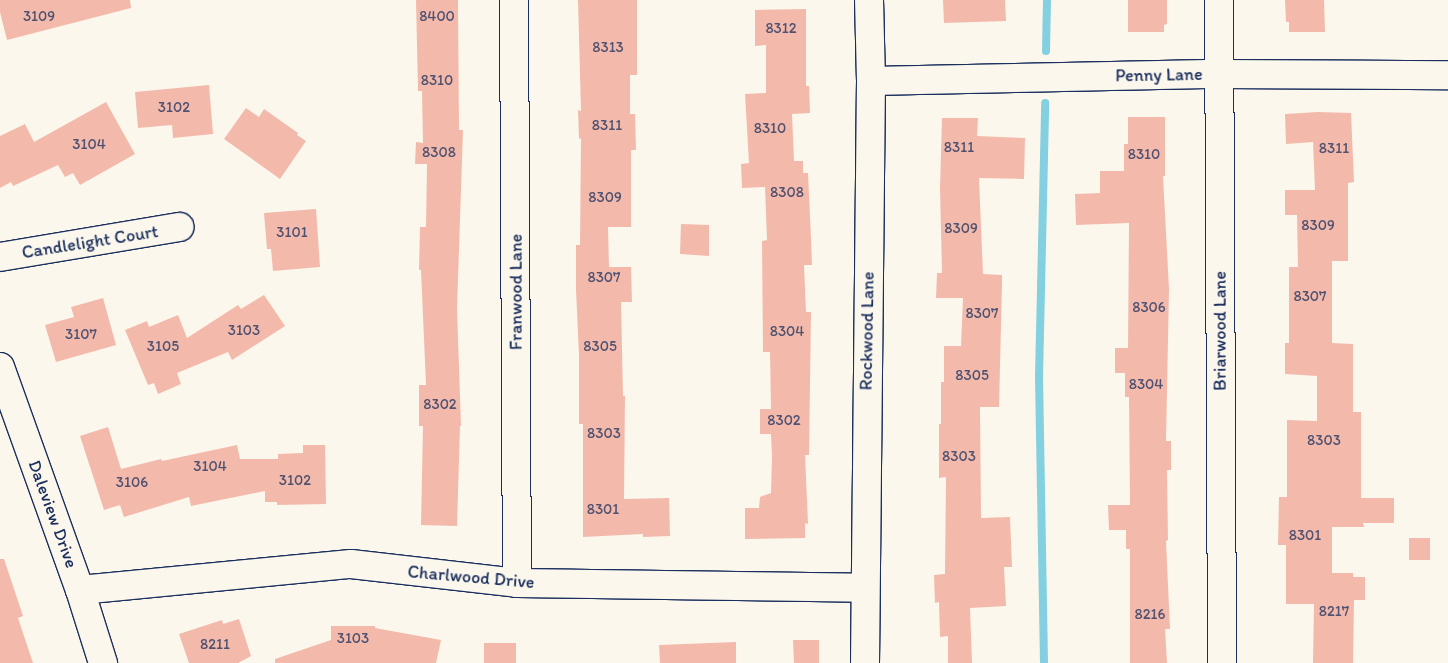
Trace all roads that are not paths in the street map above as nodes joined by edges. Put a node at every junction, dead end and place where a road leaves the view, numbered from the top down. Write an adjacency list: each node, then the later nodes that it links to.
1 (514, 0): 10 (street, Franwood Lane)
2 (870, 0): 6 (street, Rockwood Lane)
3 (1219, 0): 4 (street, Briarwood Lane)
4 (1219, 74): 5 (street, Penny Lane); 6 (street, Penny Lane); 15 (street, Briarwood Lane)
5 (1448, 75)
6 (871, 81): 11 (street, Rockwood Lane)
7 (180, 227): 8 (street, Candlelight Court)
8 (0, 257)
9 (0, 367): 12 (street, Daleview Drive)
10 (517, 584): 11 (street, Charlwood Drive); 12 (street, Charlwood Drive)
11 (864, 588): 14 (street, Rockwood Lane)
12 (80, 590): 13 (street, Daleview Drive)
13 (103, 663)
14 (865, 663)
15 (1222, 663)

